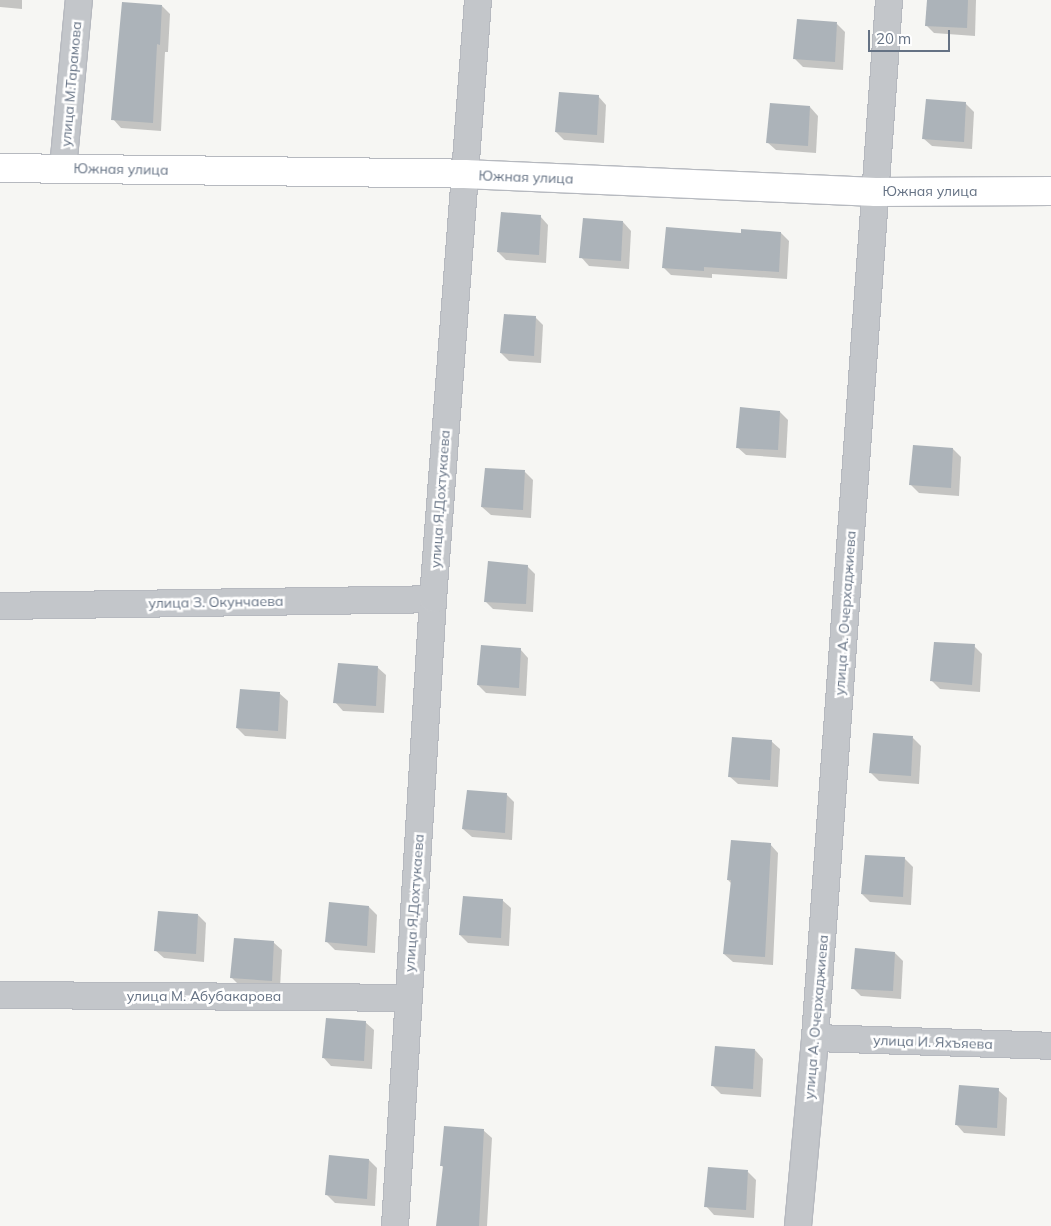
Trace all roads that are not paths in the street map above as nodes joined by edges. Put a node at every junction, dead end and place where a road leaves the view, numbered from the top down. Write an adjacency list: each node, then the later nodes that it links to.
1 (78, 0): 5 (street, улица М.Тарамова)
2 (478, 0): 6 (street, улица Я.Дохтукаева)
3 (889, 0): 8 (street, улица А. Очерхаджиева)
4 (0, 168): 5 (main road, Южная улица)
5 (63, 168): 6 (main road, Южная улица)
6 (464, 174): 8 (main road, Южная улица); 9 (street, улица Я.Дохтукаева)
7 (1051, 191): 8 (main road, Южная улица)
8 (876, 192): 13 (street, улица А. Очерхаджиева)
9 (432, 599): 10 (street, улица З. Окунчаева); 12 (street, улица Я.Дохтукаева)
10 (0, 606)
11 (0, 995): 12 (street, улица М. Абубакарова)
12 (408, 998): 15 (street, улица Я.Дохтукаева)
13 (815, 1038): 14 (street, улица И. Яхъяева); 16 (street, улица А. Очерхаджиева)
14 (1051, 1046)
15 (395, 1226)
16 (798, 1226)

